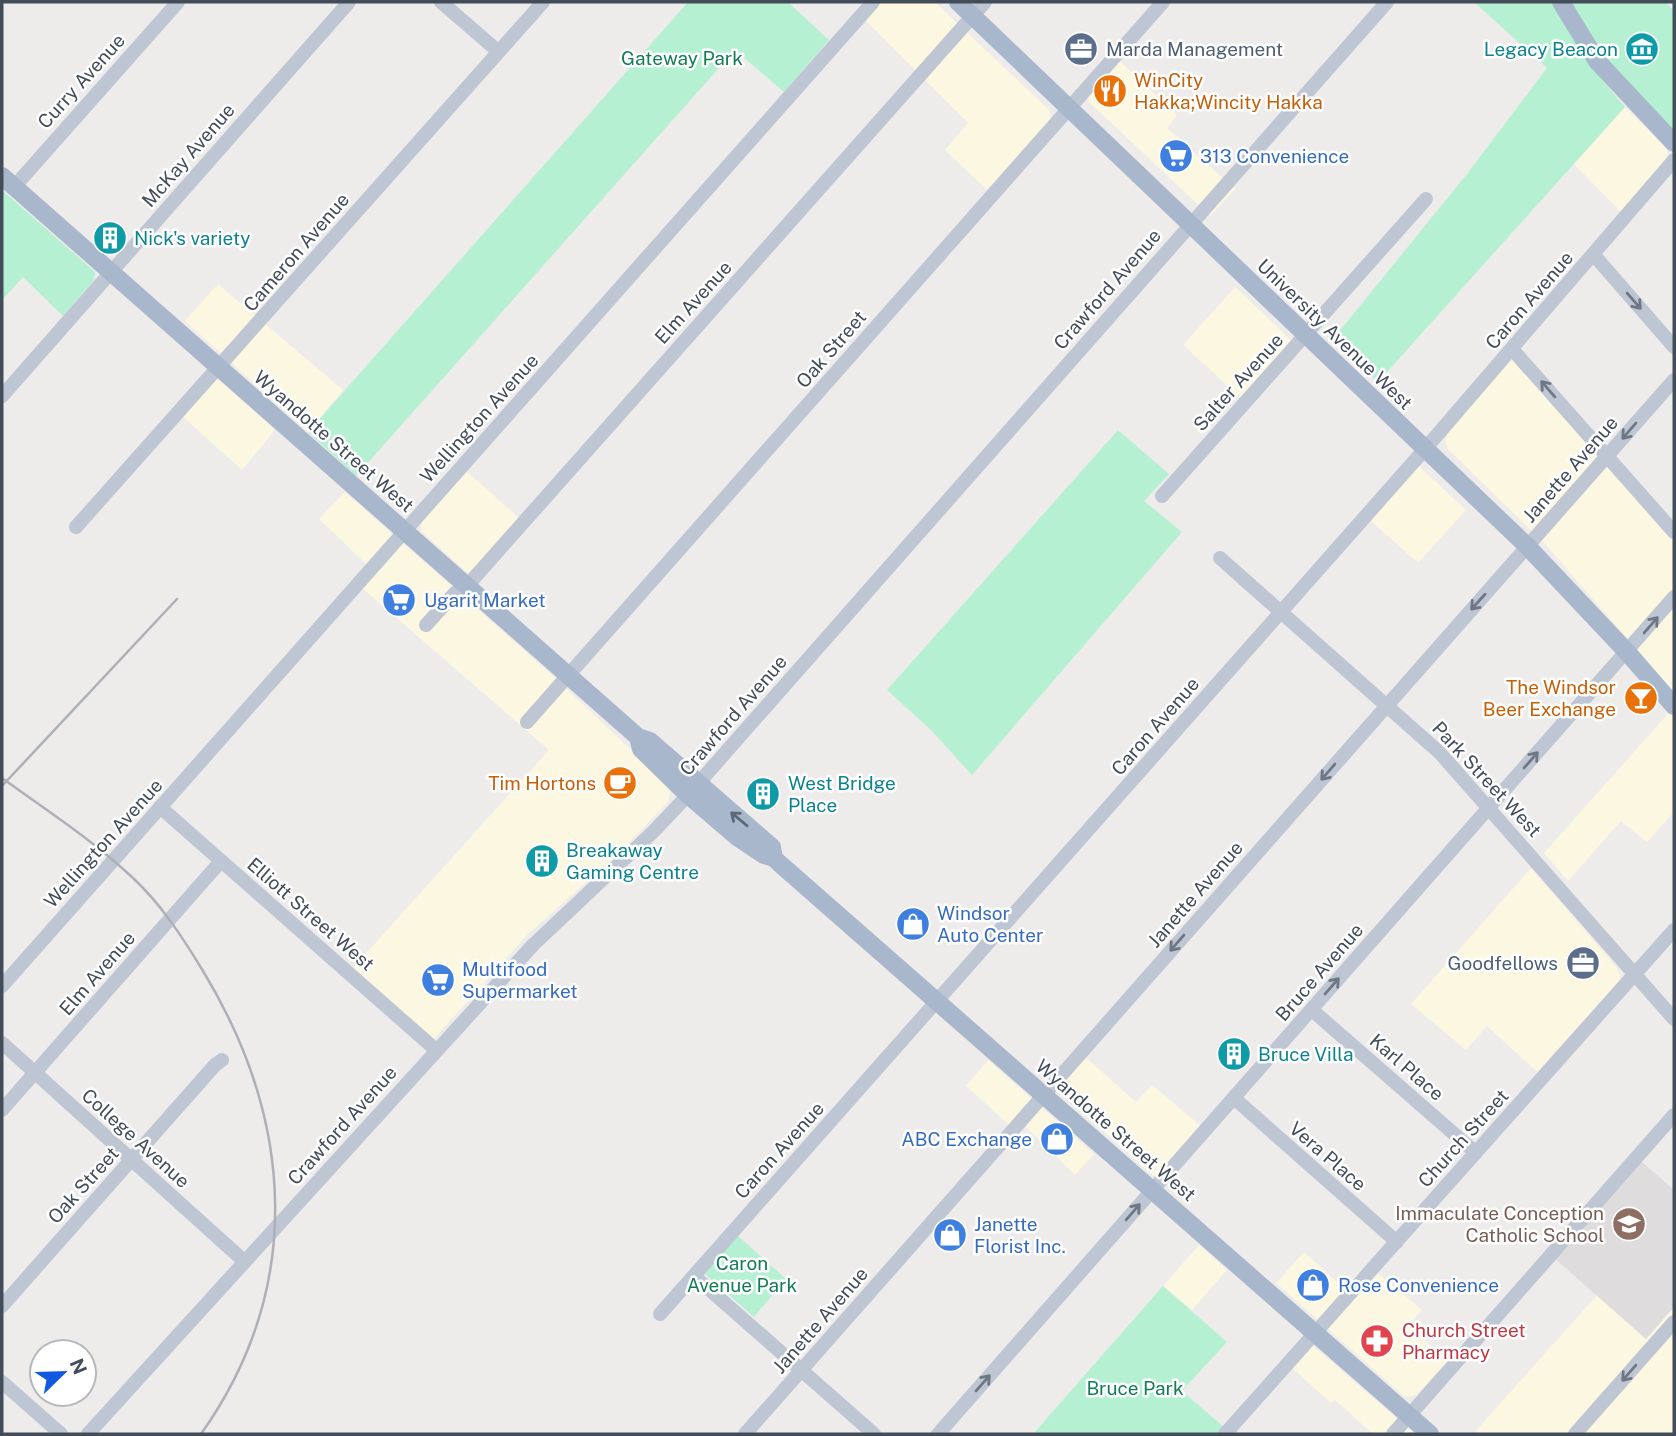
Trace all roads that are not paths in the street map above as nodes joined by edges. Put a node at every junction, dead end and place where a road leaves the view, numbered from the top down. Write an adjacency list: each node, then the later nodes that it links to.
1 (178, 2): 16 (street, Curry Avenue)
2 (349, 2): 20 (street, McKay Avenue)
3 (441, 2): 12 (street)
4 (543, 2): 12 (street, Cameron Avenue)
5 (873, 2): 31 (street, Wellington Avenue)
6 (958, 2): 11 (main road, University Avenue West)
7 (985, 2): 11 (street, Elm Avenue)
8 (1163, 2): 13 (street, Oak Street)
9 (1387, 2): 18 (street, Crawford Avenue)
10 (1561, 2): 14 (main road)
11 (973, 16): 13 (main road, University Avenue West); 35 (street, Elm Avenue)
12 (499, 52): 24 (street, Cameron Avenue)
13 (1069, 108): 18 (main road, University Avenue West); 40 (street, Oak Street)
14 (1674, 144)
15 (1674, 160): 19 (street, Caron Avenue)
16 (8, 181): 20 (main road, Wyandotte Street West)
17 (1426, 200): 21 (street, Salter Avenue)
18 (1190, 224): 21 (main road, University Avenue West); 44 (street, Crawford Avenue)
19 (1593, 254): 22 (street, one-way to 22); 23 (street, Caron Avenue)
20 (111, 272): 24 (main road, Wyandotte Street West); 26 (street, McKay Avenue)
21 (1306, 335): 27 (main road, University Avenue West); 29 (street, Salter Avenue)
22 (1674, 347)
23 (1512, 349): 27 (street, Caron Avenue); 28 (street, one-way to 23)
24 (219, 368): 30 (street, Cameron Avenue); 31 (main road, Wyandotte Street West)
25 (1674, 380): 28 (street, Janette Avenue, one-way to 28)
26 (2, 396)
27 (1425, 449): 33 (main road, University Avenue West); 37 (street, Caron Avenue)
28 (1607, 456): 32 (street); 33 (street, Janette Avenue)
29 (1162, 496)
30 (76, 527)
31 (404, 531): 35 (main road, Wyandotte Street West); 45 (street, Wellington Avenue)
32 (1674, 532)
33 (1527, 546): 39 (main road, University Avenue West); 41 (street, Janette Avenue, one-way to 41)
34 (1220, 558): 37 (street, Park Street West)
35 (467, 586): 38 (street, Elm Avenue); 40 (main road, Wyandotte Street West)
36 (1674, 597): 39 (street, Bruce Avenue, one-way to 36)
37 (1281, 612): 41 (street, Park Street West); 51 (street, Caron Avenue)
38 (426, 625)
39 (1627, 652): 42 (main road, University Avenue West); 46 (street, Bruce Avenue, one-way to 39)
40 (568, 675): 43 (street, Oak Street); 44 (main road, Wyandotte Street West)
41 (1387, 705): 46 (street, Park Street West); 58 (street, Janette Avenue, one-way to 58)
42 (1674, 706)
43 (527, 722)
44 (693, 789): 51 (main road, Wyandotte Street West); 55 (street, Crawford Avenue)
45 (160, 807): 47 (street, Elliott Street West); 50 (street, Wellington Avenue)
46 (1489, 808): 49 (street, Park Street West); 52 (street, Bruce Avenue, one-way to 46)
47 (221, 861): 55 (street, Elliott Street West); 57 (street, Elm Avenue)
48 (1674, 930): 49 (street, Church Street)
49 (1635, 974): 53 (street, Park Street West); 62 (street, Church Street)
50 (2, 986)
51 (937, 1002): 58 (main road, Wyandotte Street West); 67 (street, Caron Avenue)
52 (1312, 1010): 59 (street, Bruce Avenue); 62 (street, Karl Place)
53 (1674, 1018)
54 (2, 1043): 57 (street, College Avenue)
55 (436, 1050): 66 (street, Crawford Avenue)
56 (222, 1060): 63 (street, Oak Street)
57 (34, 1073): 60 (street, Elm Avenue); 63 (street, College Avenue)
58 (1043, 1095): 64 (main road, Wyandotte Street West); 72 (street, Janette Avenue)
59 (1234, 1098): 64 (street, Bruce Avenue); 65 (street, Vera Place)
60 (2, 1110)
61 (1674, 1115): 74 (street)
62 (1476, 1153): 65 (street, Church Street)
63 (131, 1160): 66 (street, College Avenue); 68 (street, Oak Street)
64 (1153, 1191): 71 (main road, Wyandotte Street West); 79 (street, Bruce Avenue, one-way to 64)
65 (1397, 1242): 71 (street, Church Street)
66 (244, 1261): 76 (street, Crawford Avenue)
67 (694, 1276): 69 (street, Caron Avenue); 72 (street)
68 (2, 1306)
69 (660, 1314)
70 (1674, 1322): 83 (street, one-way to 83)
71 (1315, 1334): 74 (main road, Wyandotte Street West); 80 (street, Church Street)
72 (801, 1370): 77 (street, Janette Avenue); 78 (street)
73 (2, 1381): 75 (street)
74 (1409, 1416): 81 (street); 82 (main road, Wyandotte Street West)
75 (61, 1434)
76 (88, 1434)
77 (745, 1434)
78 (874, 1434)
79 (938, 1434)
80 (1225, 1434)
81 (1393, 1434)
82 (1430, 1434)
83 (1575, 1434)

